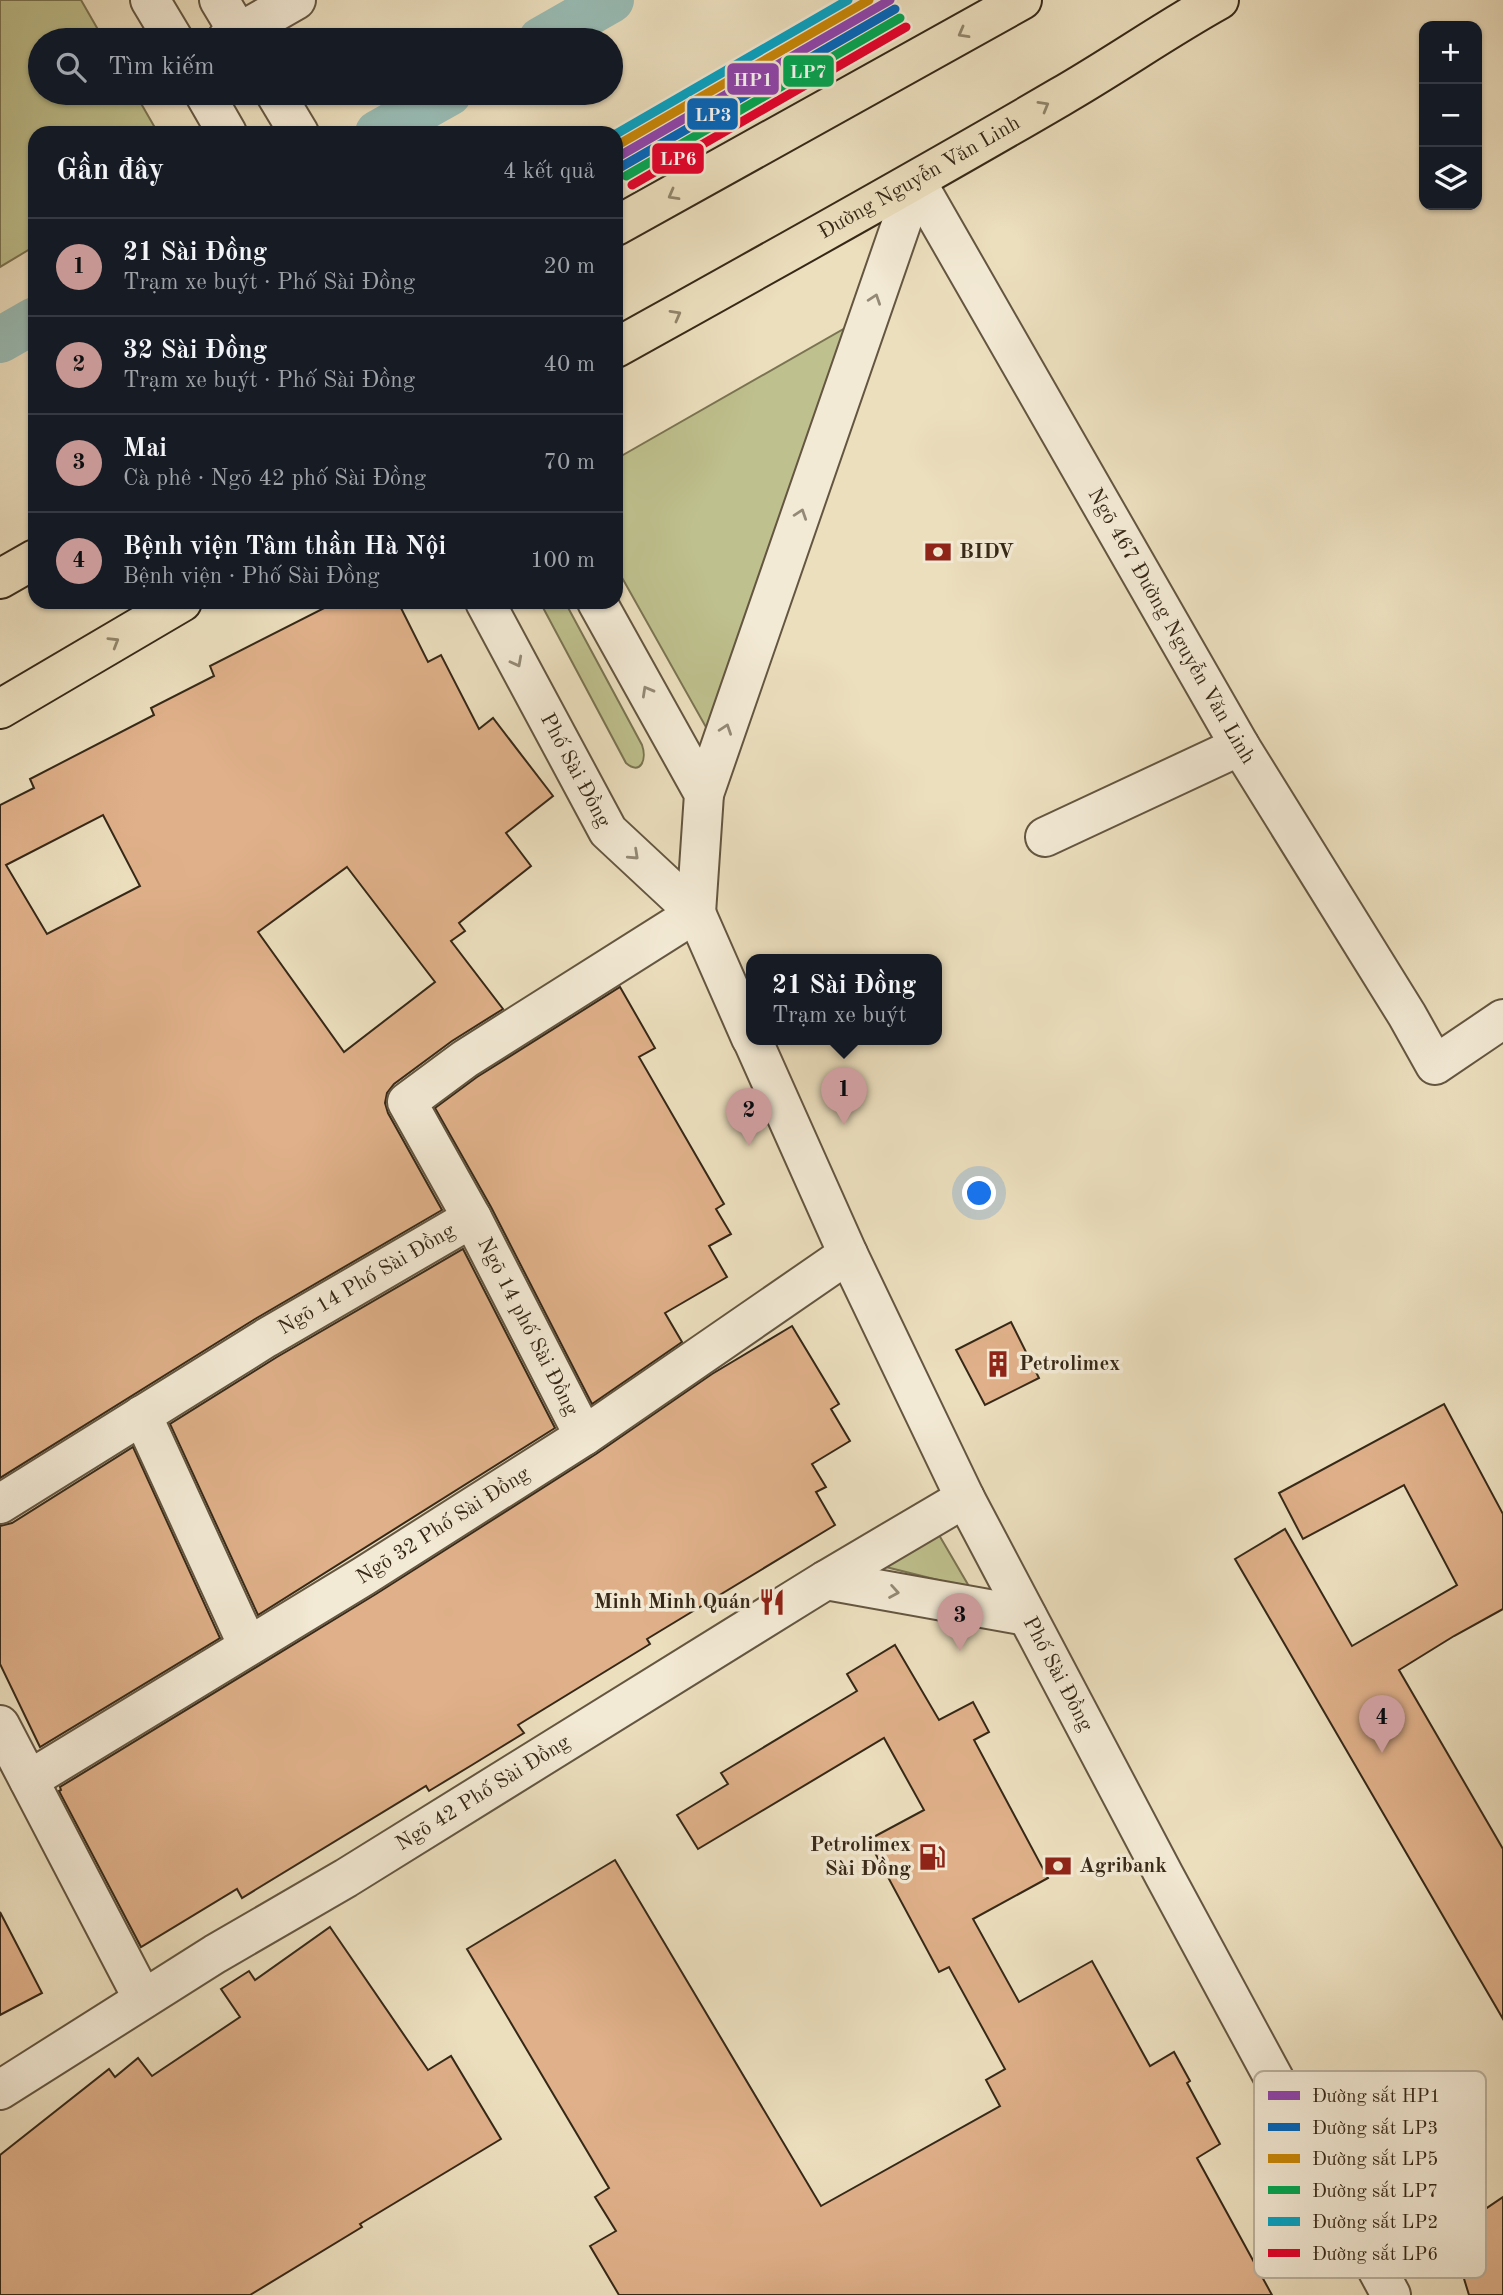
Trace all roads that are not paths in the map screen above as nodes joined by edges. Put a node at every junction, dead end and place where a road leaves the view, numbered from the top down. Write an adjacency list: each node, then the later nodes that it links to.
1 (150, 0): 7 (street)
2 (219, 0): 8 (street)
3 (296, 0): 9 (street)
4 (1022, 0): 15 (highway, one-way to 15)
5 (1219, 0): 6 (highway, Đường Nguyễn Văn Linh)
6 (1181, 9): 14 (highway, Đường Nguyễn Văn Linh, one-way to 6)
7 (167, 28)
8 (232, 28)
9 (252, 28)
10 (211, 105): 12 (street)
11 (282, 105): 13 (street)
12 (223, 126)
13 (295, 126)
14 (916, 181): 16 (highway, Đường Nguyễn Văn Linh, one-way to 14); 23 (street, Ngõ 467 Đường Nguyễn Văn Linh); 24 (street, Phố Sài Đồng, one-way to 14)
15 (623, 222)
16 (623, 344)
17 (28, 563): 18 (highway)
18 (0, 579)
19 (170, 609): 22 (highway, one-way to 19)
20 (489, 609): 26 (street, Phố Sài Đồng, one-way to 26)
21 (601, 609): 24 (street, one-way to 21)
22 (0, 709)
23 (1240, 746): 25 (street); 27 (street, Ngõ 467 Đường Nguyễn Văn Linh)
24 (704, 793): 26 (street, Phố Sài Đồng)
25 (1045, 837)
26 (696, 913): 28 (street, Phố Sài Đồng); 30 (street, Ngõ 14 Phố Sài Đồng)
27 (1503, 1018)
28 (746, 1025)
29 (755, 1045): 31 (street, Phố Sài Đồng)
30 (472, 1218): 32 (street, Ngõ 14 Phố Sài Đồng); 33 (street, Ngõ 14 phố Sài Đồng)
31 (848, 1254): 33 (street, Ngõ 32 Phố Sài Đồng); 34 (street, Phố Sài Đồng)
32 (142, 1415): 35 (street, Ngõ 14 Phố Sài Đồng); 38 (street)
33 (584, 1436): 38 (street, Ngõ 32 Phố Sài Đồng)
34 (965, 1498): 36 (street, Ngõ 42 Phố Sài Đồng); 37 (street, Phố Sài Đồng)
35 (0, 1504)
36 (827, 1580): 37 (street, one-way to 37); 41 (street, Ngõ 42 Phố Sài Đồng)
37 (1027, 1616): 42 (street, Phố Sài Đồng)
38 (248, 1646): 40 (street, Ngõ 32 Phố Sài Đồng)
39 (0, 1725): 40 (street)
40 (29, 1780): 41 (street)
41 (143, 1999): 43 (street, Ngõ 42 Phố Sài Đồng)
42 (1271, 2071)
43 (0, 2090)
44 (1382, 2278): 45 (street, Phố Sài Đồng)
45 (1391, 2295)

